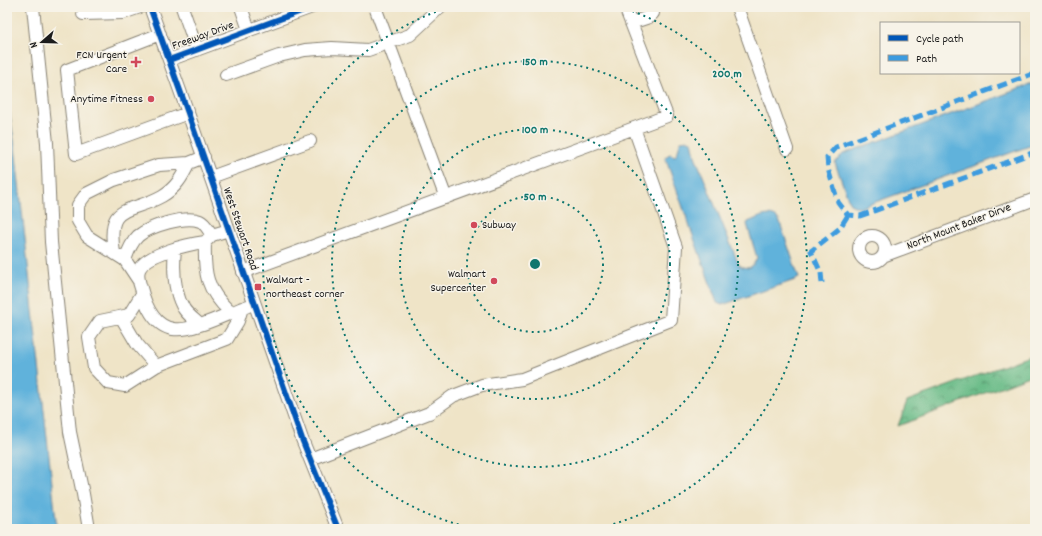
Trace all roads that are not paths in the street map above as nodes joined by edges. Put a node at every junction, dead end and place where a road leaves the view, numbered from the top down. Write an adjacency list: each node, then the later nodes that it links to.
1 (33, 7): 45 (street)
2 (140, 7): 12 (street)
3 (150, 7): 15 (street, West Stewart Road)
4 (182, 7): 17 (street)
5 (241, 7): 14 (street)
6 (310, 7): 14 (street, Freeway Drive)
7 (375, 7): 16 (street)
8 (440, 7): 16 (street)
9 (625, 7): 13 (street)
10 (652, 7): 13 (street)
11 (737, 7): 23 (street)
12 (83, 14)
13 (631, 23): 21 (street)
14 (249, 30): 17 (street, Freeway Drive)
15 (160, 34): 18 (street, West Stewart Road); 20 (street)
16 (389, 42): 19 (street); 27 (street)
17 (197, 50): 18 (street, Freeway Drive)
18 (169, 60): 20 (street, West Stewart Road)
19 (226, 75)
20 (188, 112): 24 (street, West Stewart Road)
21 (634, 128): 27 (street); 44 (street)
22 (310, 141): 26 (street)
23 (787, 149)
24 (204, 157): 25 (street); 26 (street, West Stewart Road)
25 (189, 164): 32 (street); 32 (street)
26 (211, 177): 29 (street, West Stewart Road)
27 (446, 198): 35 (street)
28 (1035, 199): 33 (street, North Mount Baker Dirve)
29 (229, 230): 30 (street); 35 (street, West Stewart Road)
30 (208, 238): 31 (street); 34 (street); 40 (street)
31 (175, 249): 36 (street); 42 (street)
32 (114, 253): 34 (street)
33 (883, 256)
34 (125, 260): 36 (street)
35 (243, 272): 38 (street, West Stewart Road)
36 (139, 281): 37 (street)
37 (142, 294): 41 (street); 42 (street)
38 (255, 303): 39 (street); 44 (street, West Stewart Road)
39 (242, 308): 40 (street); 43 (street)
40 (230, 312): 42 (street)
41 (121, 317): 43 (street); 43 (street)
42 (200, 325)
43 (156, 366)
44 (310, 459): 46 (street, West Stewart Road)
45 (88, 529)
46 (338, 529)

